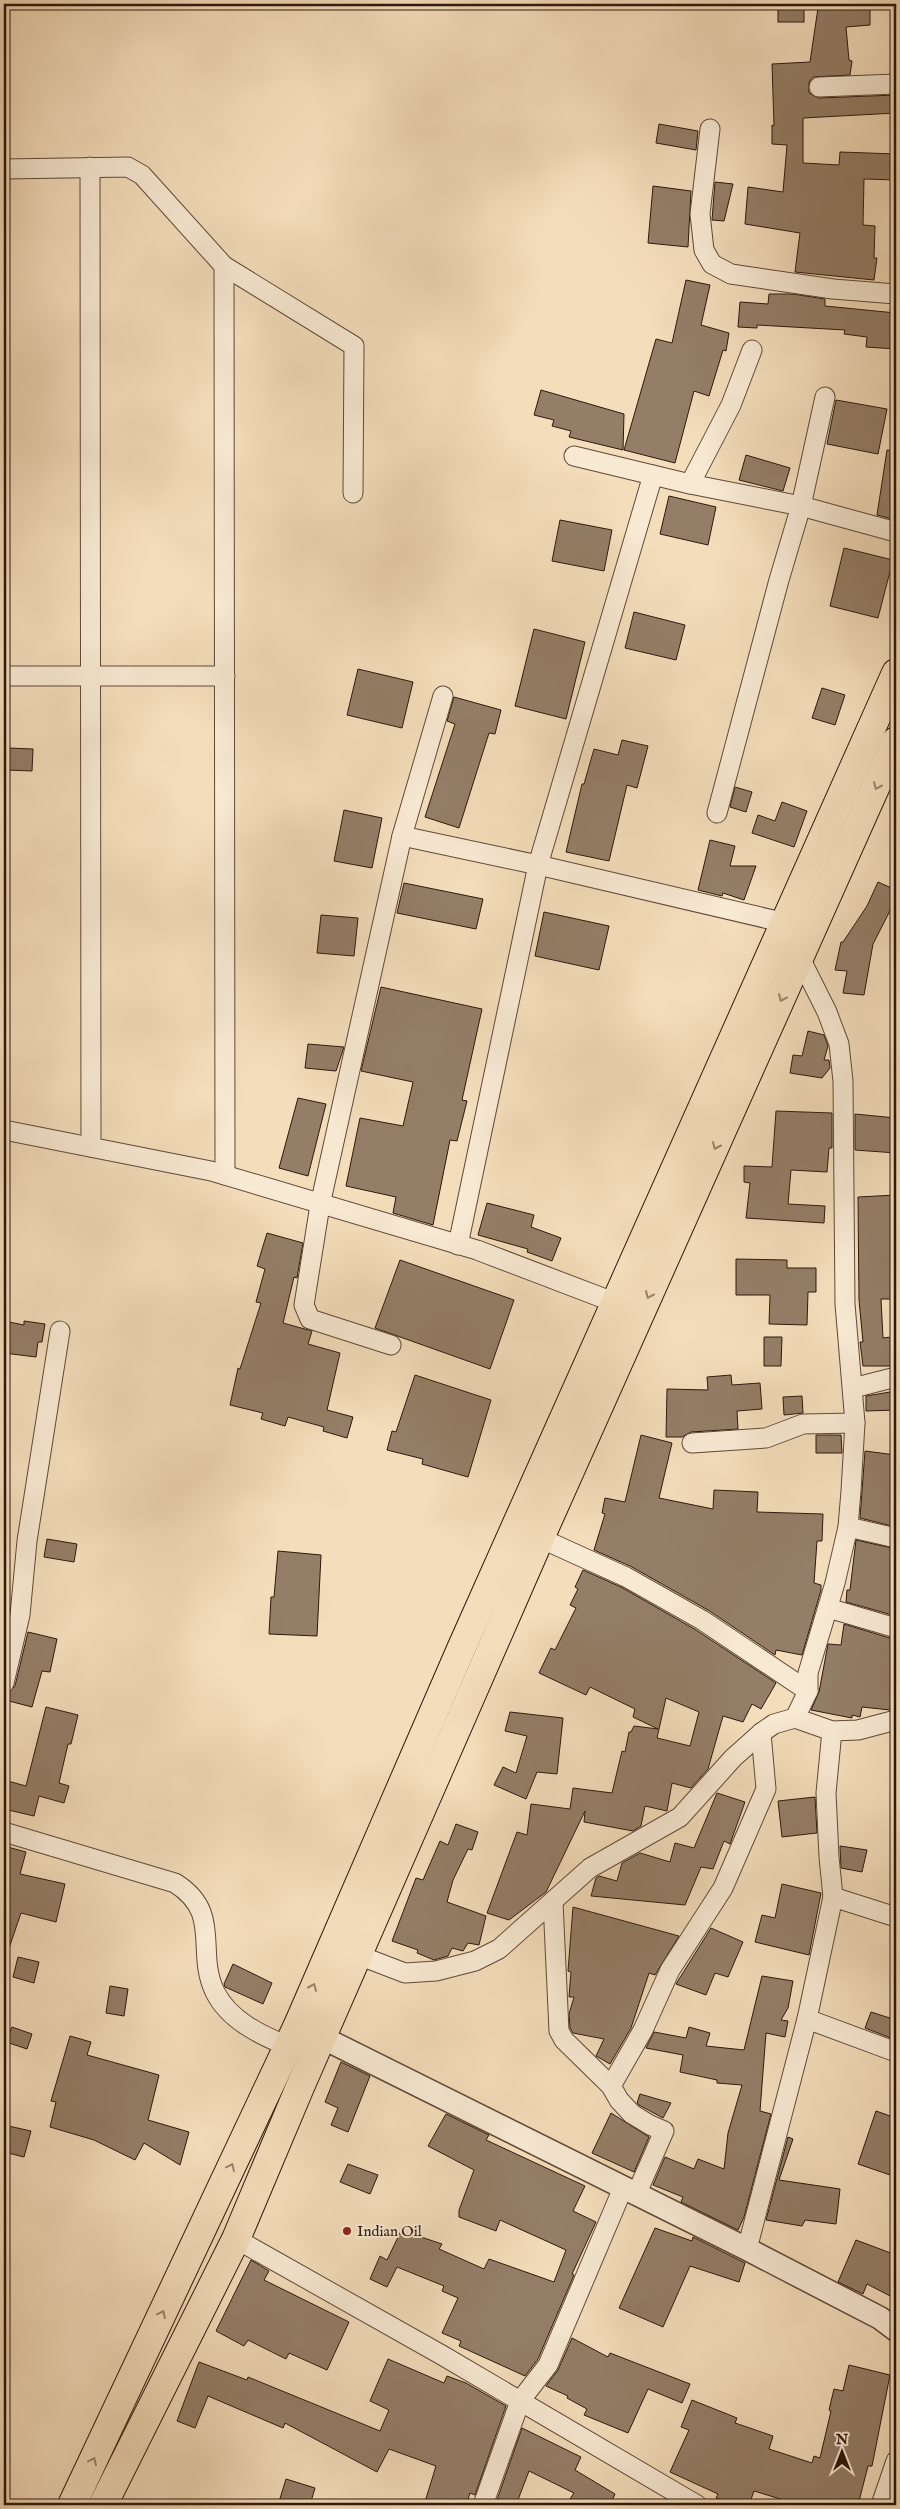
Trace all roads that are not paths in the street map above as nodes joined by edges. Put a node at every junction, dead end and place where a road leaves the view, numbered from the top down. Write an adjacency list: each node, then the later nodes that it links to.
1 (896, 84): 2 (street)
2 (819, 87)
3 (710, 129): 7 (street)
4 (90, 167): 5 (street); 6 (street); 18 (street)
5 (4, 169)
6 (224, 266): 13 (street); 19 (street)
7 (896, 294)
8 (752, 350): 12 (street)
9 (825, 397): 14 (street)
10 (574, 456): 11 (street)
11 (653, 475): 12 (street); 24 (street)
12 (690, 484): 14 (street)
13 (352, 493)
14 (801, 506): 15 (street); 22 (street)
15 (896, 532)
16 (896, 673): 25 (highway)
17 (4, 676): 18 (street)
18 (91, 676): 19 (street); 28 (street)
19 (224, 676): 29 (street)
20 (443, 696): 23 (street)
21 (896, 741): 26 (highway, one-way to 26)
22 (717, 814)
23 (402, 836): 24 (street); 30 (street)
24 (538, 865): 25 (street); 31 (street)
25 (786, 923): 32 (highway)
26 (800, 958): 36 (street); 40 (highway, one-way to 40)
27 (4, 1130): 28 (street)
28 (91, 1147): 29 (street)
29 (225, 1175): 30 (street)
30 (320, 1205): 31 (street); 34 (street)
31 (458, 1245): 32 (street)
32 (616, 1303): 56 (highway, one-way to 32)
33 (60, 1331): 44 (street)
34 (391, 1345)
35 (896, 1377): 36 (street)
36 (853, 1388): 37 (street)
37 (855, 1423): 38 (street); 39 (street)
38 (692, 1443)
39 (848, 1527): 41 (street); 42 (street)
40 (540, 1538): 45 (street); 54 (highway)
41 (896, 1538)
42 (828, 1608): 43 (street); 45 (street)
43 (896, 1628)
44 (4, 1683)
45 (808, 1690): 46 (street)
46 (795, 1718): 48 (street); 49 (street)
47 (896, 1720): 48 (street)
48 (832, 1731): 51 (street)
49 (760, 1734): 52 (street); 59 (street)
50 (4, 1832): 56 (street)
51 (833, 1897): 53 (street); 55 (street)
52 (553, 1902): 54 (street); 59 (street)
53 (896, 1917)
54 (358, 1954): 57 (highway)
55 (807, 2019): 58 (street); 62 (street)
56 (293, 2035): 57 (street); 66 (highway, one-way to 56)
57 (322, 2038): 60 (street); 61 (highway)
58 (896, 2052)
59 (611, 2086): 60 (street)
60 (629, 2191): 62 (street); 64 (street)
61 (236, 2239): 64 (street); 67 (highway)
62 (747, 2249): 63 (street)
63 (896, 2330)
64 (520, 2401): 68 (street); 69 (street)
65 (896, 2461): 70 (street)
66 (72, 2505)
67 (104, 2505)
68 (483, 2505)
69 (697, 2505)
70 (881, 2505)

